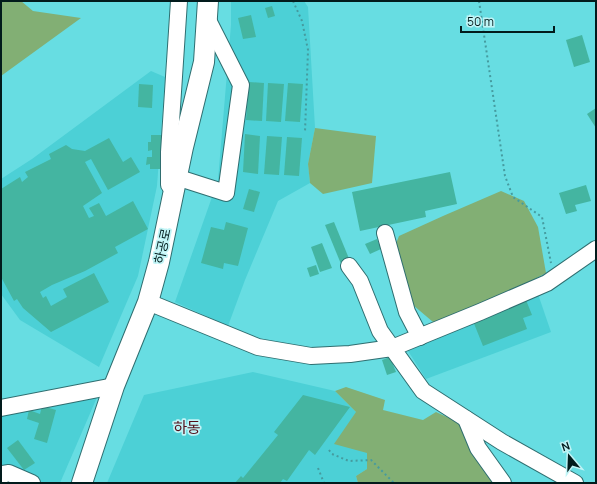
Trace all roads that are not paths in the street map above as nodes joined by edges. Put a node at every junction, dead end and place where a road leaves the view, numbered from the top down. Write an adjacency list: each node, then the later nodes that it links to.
1 (179, 1): 4 (street)
2 (208, 10): 3 (main road, 하공로); 3 (street)
3 (176, 177): 4 (main road, 하공로)
4 (170, 211): 8 (main road, 하공로)
5 (384, 233): 9 (street)
6 (596, 249): 9 (street)
7 (349, 266): 10 (street)
8 (148, 302): 10 (street); 11 (main road, 하공로)
9 (420, 337): 10 (street)
10 (392, 348): 13 (street)
11 (114, 386): 12 (street); 16 (main road, 하공로)
12 (1, 408)
13 (466, 419): 17 (street); 18 (street)
14 (1, 477): 15 (street)
15 (32, 483)
16 (82, 483)
17 (503, 483)
18 (575, 483)

